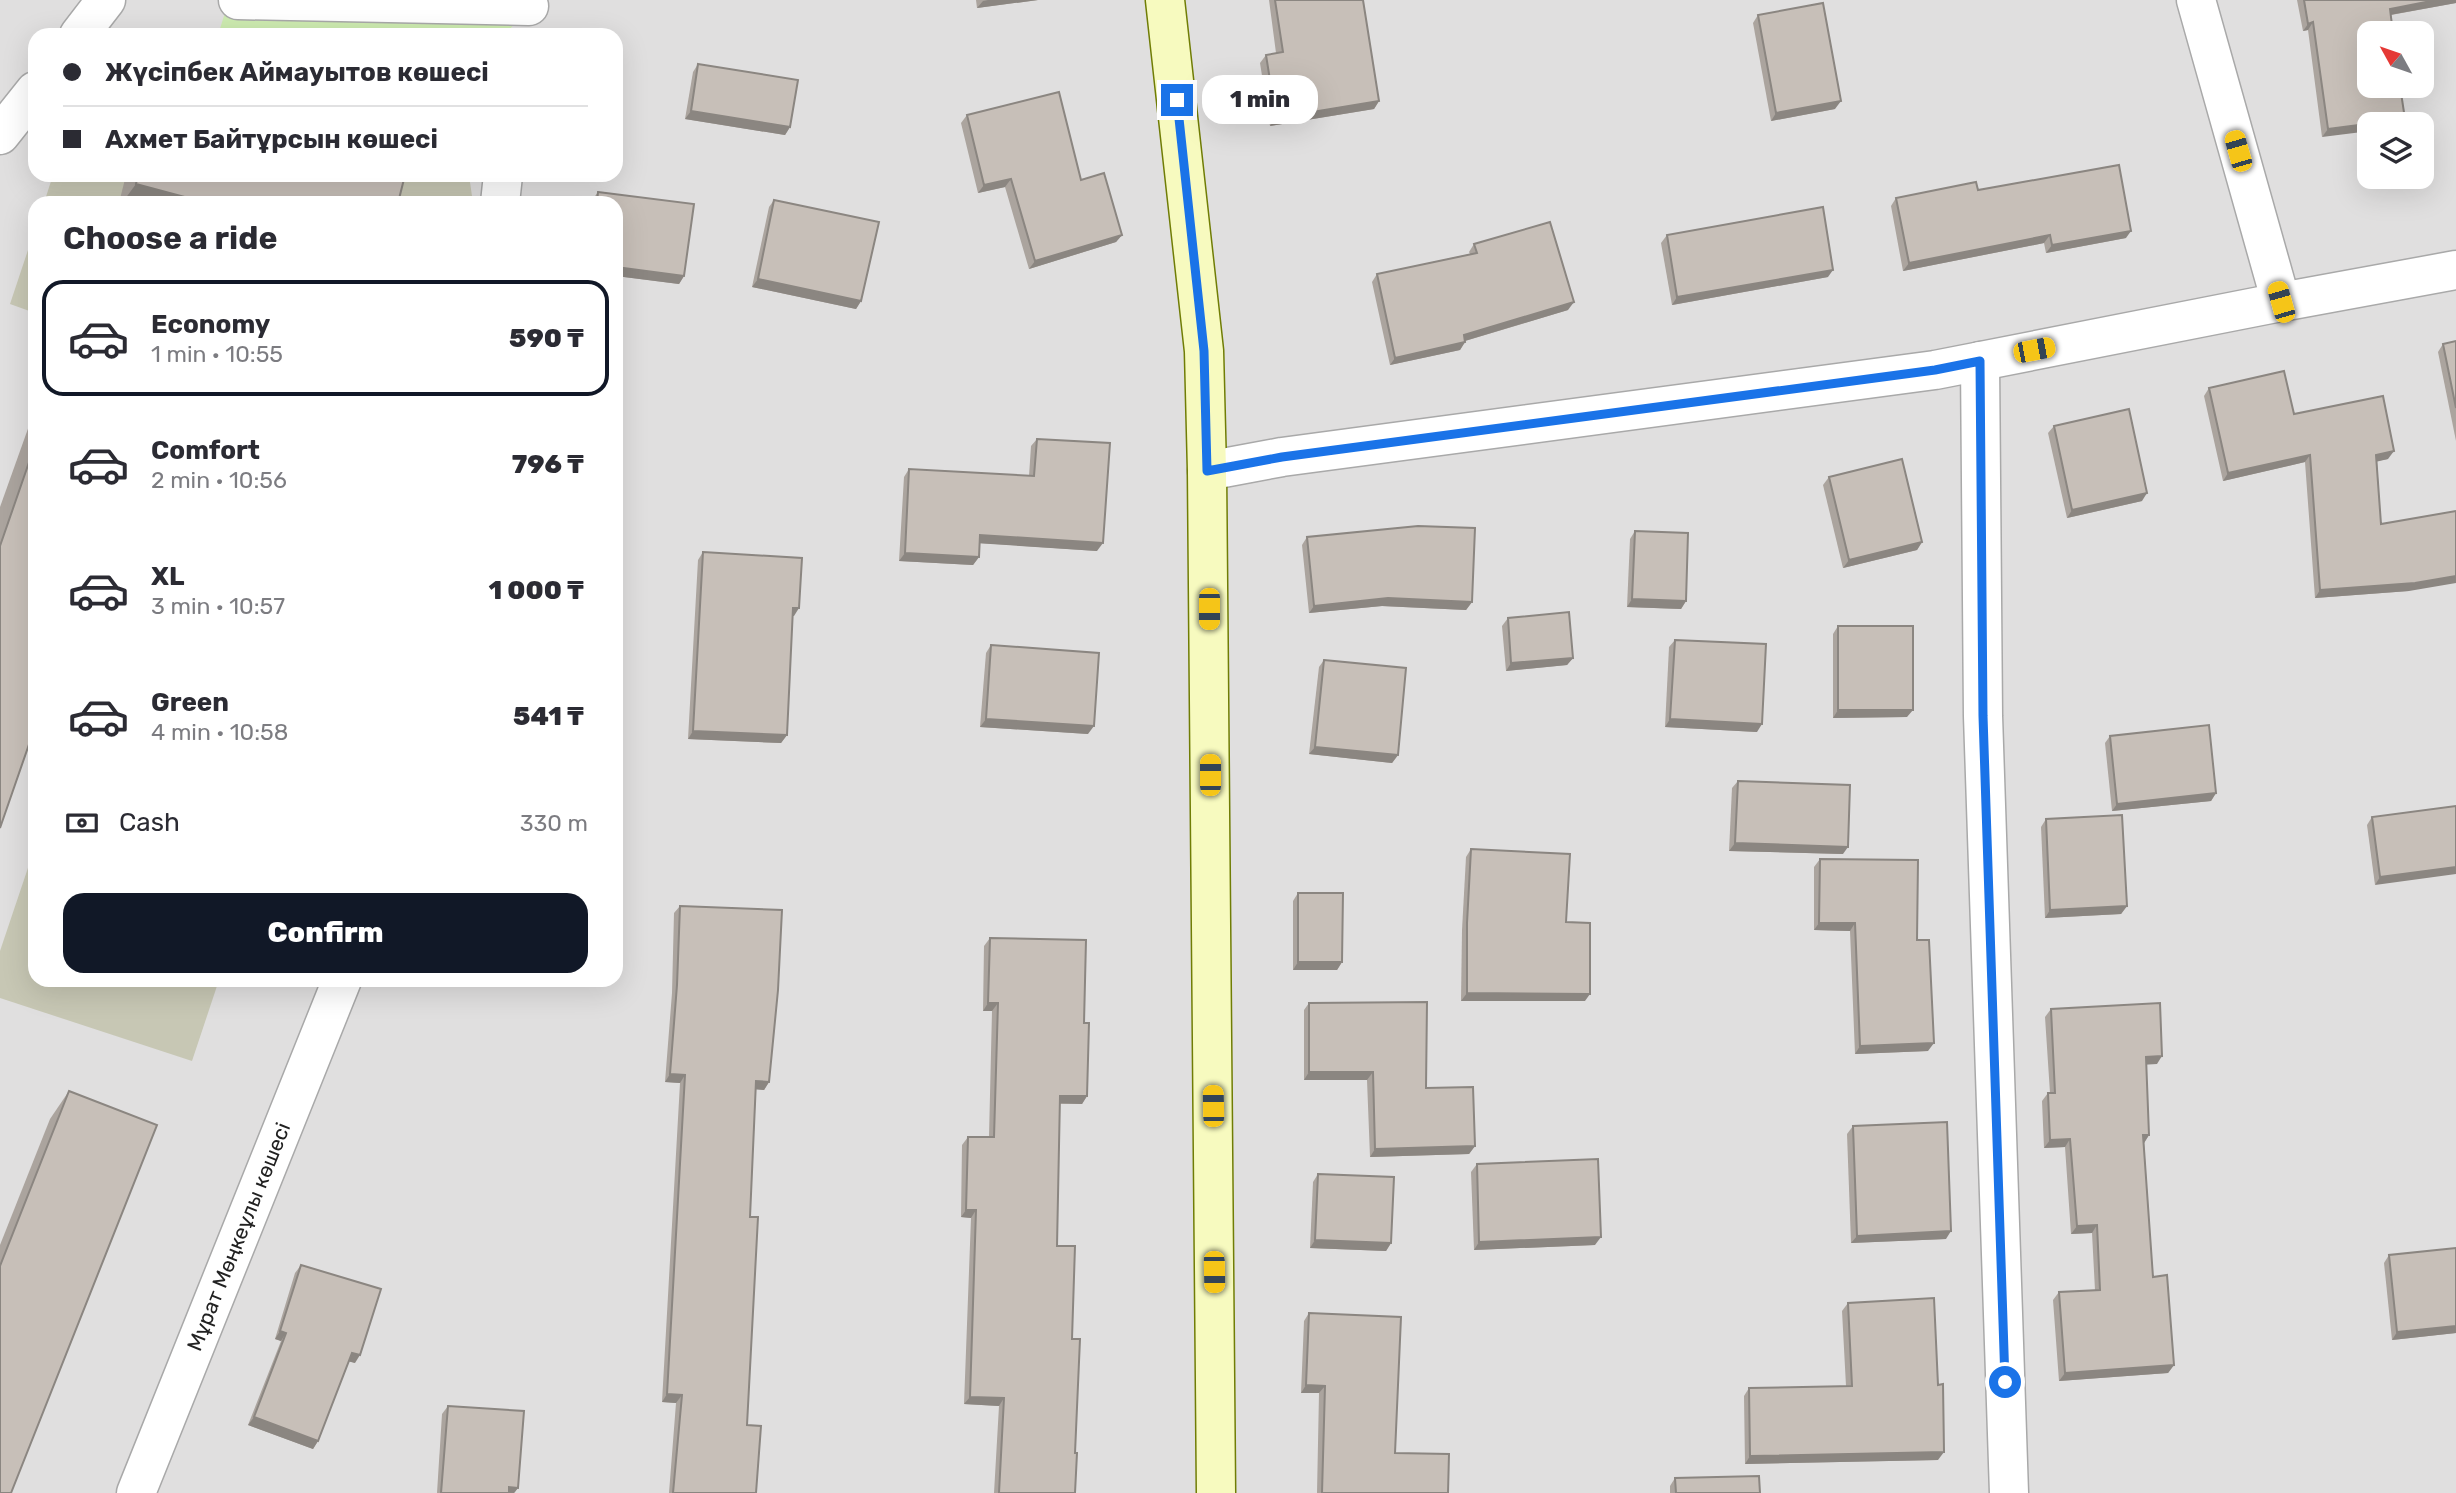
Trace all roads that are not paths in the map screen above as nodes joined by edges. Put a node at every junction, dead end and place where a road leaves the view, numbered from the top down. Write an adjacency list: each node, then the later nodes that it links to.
1 (106, 0): 6 (street)
2 (238, 0): 5 (street)
3 (1165, 0): 12 (street)
4 (2196, 0): 10 (street)
5 (527, 14)
6 (84, 28)
7 (28, 100): 8 (street)
8 (0, 135)
9 (2456, 270): 10 (street)
10 (2281, 302): 11 (street)
11 (1980, 361): 12 (street); 16 (street)
12 (1207, 471): 15 (street)
13 (339, 987): 14 (street, Мұрат Мөңкеұлы көшесі)
14 (136, 1493)
15 (1216, 1493)
16 (2009, 1493)

